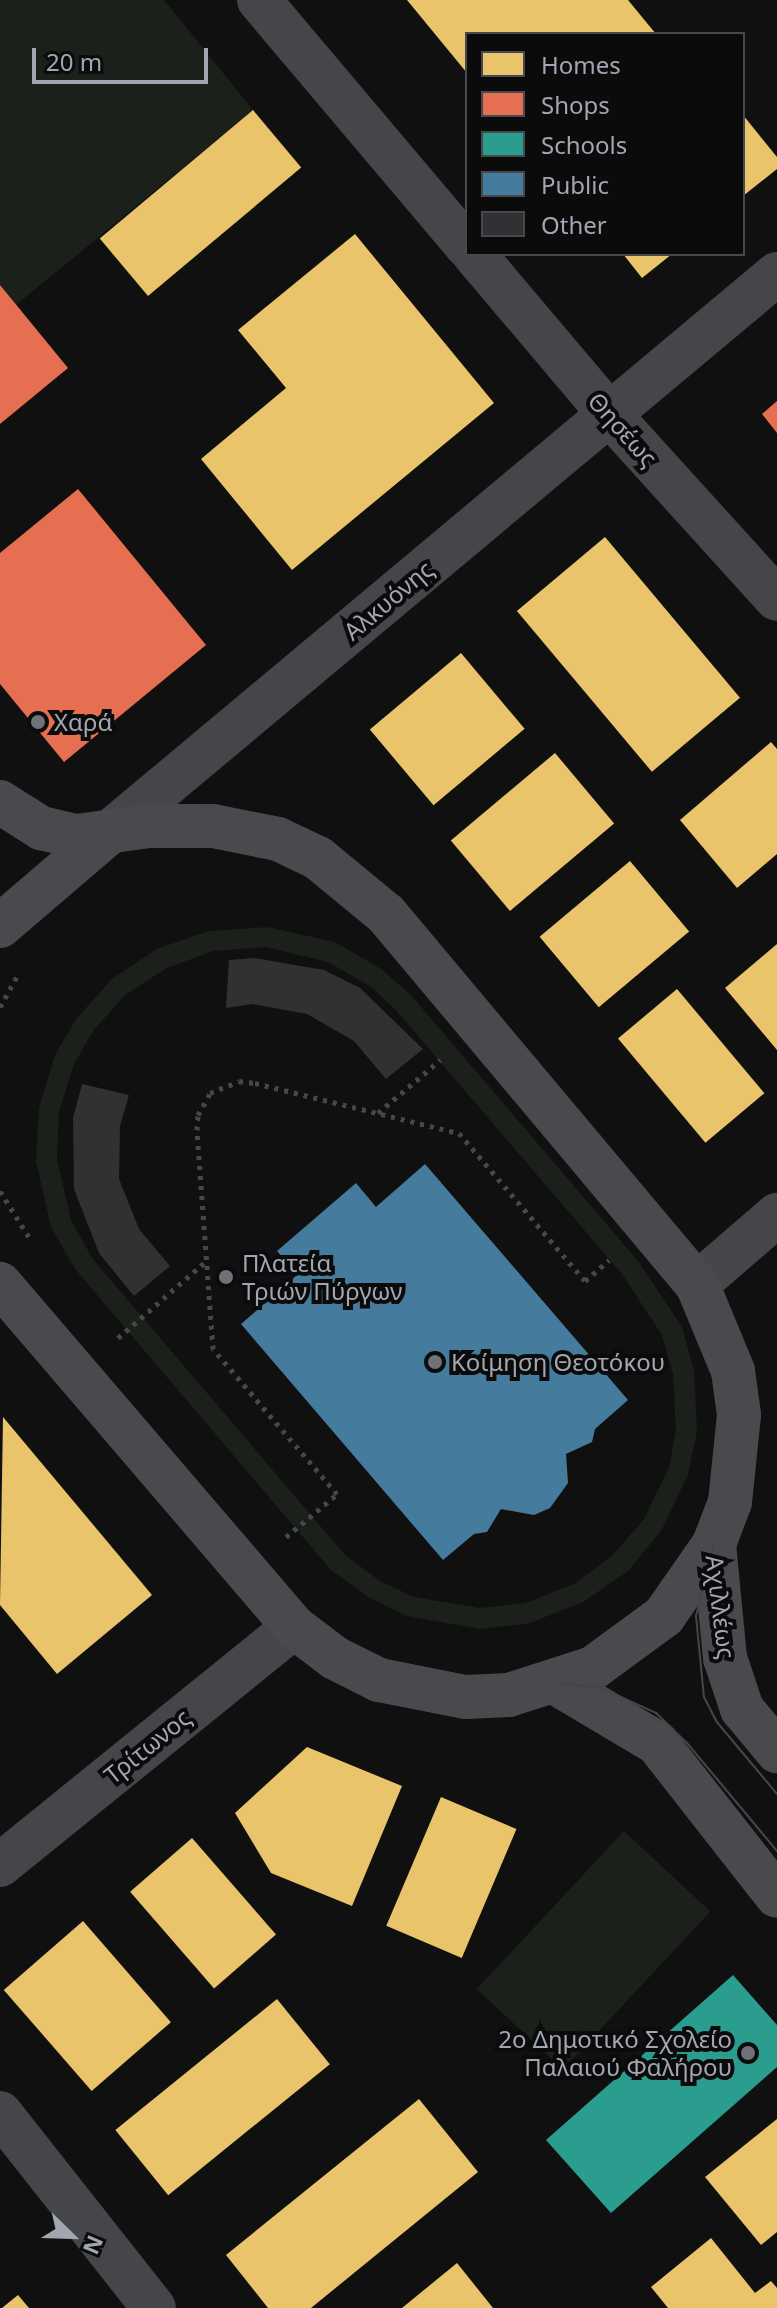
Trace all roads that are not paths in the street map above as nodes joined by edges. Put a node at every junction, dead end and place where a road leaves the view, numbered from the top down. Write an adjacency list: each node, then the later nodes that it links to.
1 (259, 0): 2 (street)
2 (465, 244)
3 (476, 256): 5 (street, Θησέως)
4 (777, 274): 5 (street, Αλκυόνης)
5 (610, 415): 6 (street, Θησέως); 8 (street, Αλκυόνης)
6 (777, 599)
7 (0, 802): 8 (main road)
8 (105, 836): 9 (main road, Αλκυόνης); 12 (main road)
9 (0, 926)
10 (777, 1215): 12 (street)
11 (0, 1284): 14 (main road, Αχιλλέως)
12 (697, 1284): 13 (main road)
13 (714, 1544): 15 (main road, Αχιλλέως); 16 (main road, Αχιλλέως)
14 (294, 1627): 15 (main road, Αχιλλέως); 17 (street, Τρίτωνος)
15 (556, 1683): 18 (main road)
16 (777, 1751)
17 (0, 1865)
18 (777, 1896)
19 (0, 2113): 20 (street)
20 (154, 2308)

